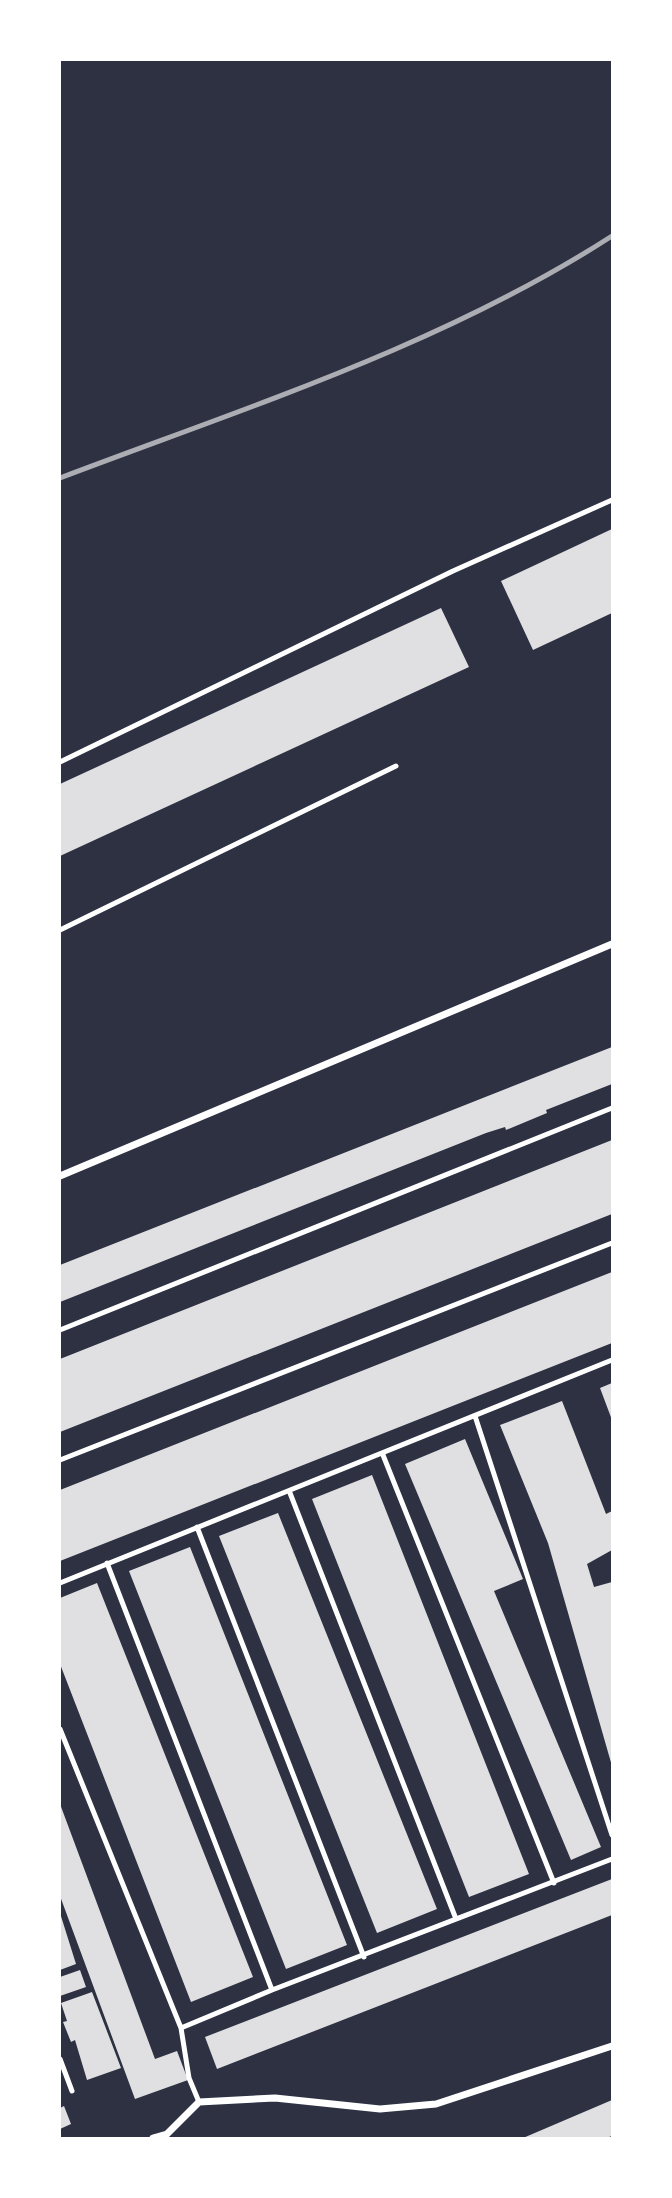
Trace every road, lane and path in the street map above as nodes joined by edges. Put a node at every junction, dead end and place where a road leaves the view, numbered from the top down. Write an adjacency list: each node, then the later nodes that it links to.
1 (612, 500): 2 (lane)
2 (60, 762)
3 (396, 766): 4 (lane)
4 (60, 930)
5 (612, 944): 7 (street)
6 (612, 1108): 9 (lane)
7 (60, 1176)
8 (612, 1243): 13 (lane)
9 (60, 1330)
10 (612, 1360): 11 (lane)
11 (475, 1416): 12 (lane); 19 (lane)
12 (383, 1455): 14 (lane); 21 (lane)
13 (60, 1460)
14 (290, 1493): 15 (lane); 22 (lane)
15 (197, 1527): 16 (lane); 23 (lane)
16 (107, 1563): 17 (lane); 24 (lane)
17 (60, 1583)
18 (60, 1729): 25 (lane)
19 (612, 1835)
20 (612, 1859): 21 (lane)
21 (554, 1883): 22 (lane)
22 (456, 1919): 23 (lane)
23 (364, 1957): 24 (lane)
24 (272, 1990): 25 (lane)
25 (181, 2028): 29 (lane)
26 (612, 2046): 29 (street)
27 (60, 2059): 28 (lane)
28 (72, 2091)
29 (199, 2102): 30 (street)
30 (168, 2136): 31 (street)
31 (153, 2138)

